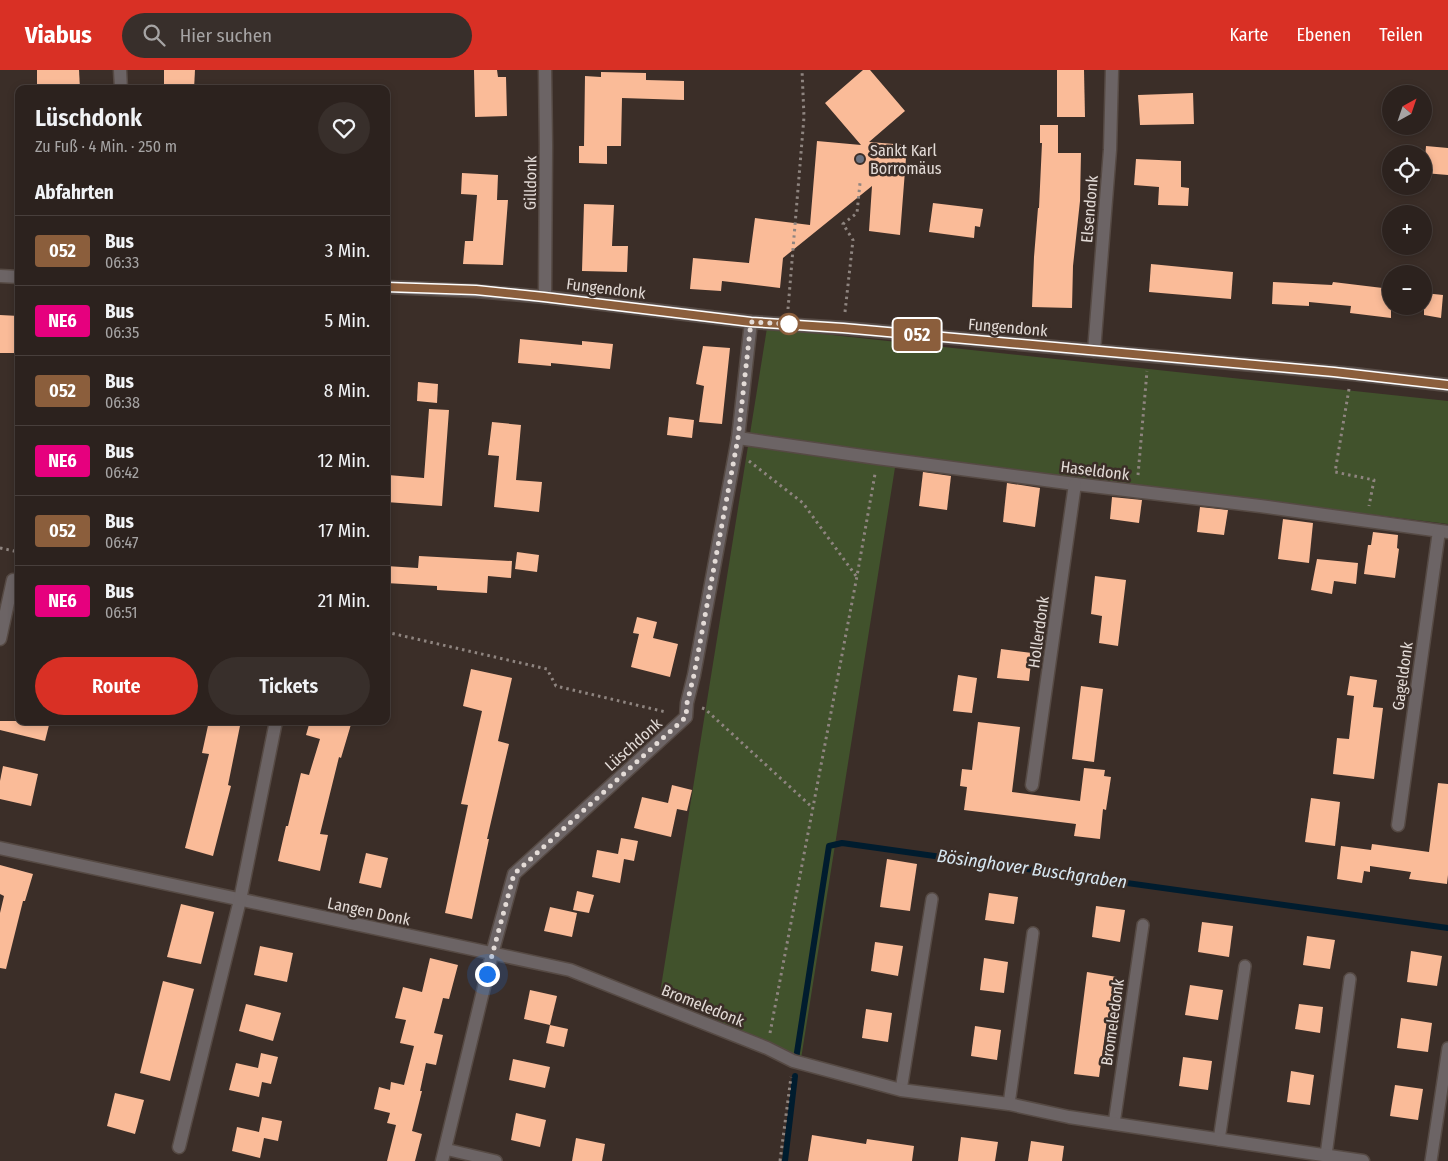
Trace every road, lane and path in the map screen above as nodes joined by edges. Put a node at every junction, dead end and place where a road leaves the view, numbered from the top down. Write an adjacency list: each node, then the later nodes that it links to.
1 (120, 70): 5 (street)
2 (545, 70): 10 (street, Gilldonk)
3 (802, 70): 12 (path)
4 (1112, 70): 14 (street, Elsendonk)
5 (121, 85)
6 (860, 182): 13 (path)
7 (0, 276): 8 (street)
8 (15, 277)
9 (390, 287): 10 (street, Fungendonk)
10 (544, 297): 11 (street, Fungendonk)
11 (751, 322): 12 (street, Fungendonk); 18 (street, Lüschdonk)
12 (787, 324): 13 (street, Fungendonk)
13 (843, 328): 14 (street, Fungendonk)
14 (1094, 351): 15 (street, Fungendonk)
15 (1149, 356): 16 (street, Fungendonk); 21 (path)
16 (1353, 374): 17 (street, Fungendonk); 22 (path)
17 (1448, 385)
18 (736, 444): 19 (street, Haseldonk); 26 (path); 30 (street, Lüschdonk)
19 (877, 458): 20 (street, Haseldonk); 26 (path)
20 (1075, 484): 21 (street, Haseldonk); 33 (street, Hollerdonk)
21 (1136, 492): 22 (street, Haseldonk)
22 (1365, 521): 23 (street, Haseldonk)
23 (1444, 532): 35 (street, Gageldonk)
24 (0, 548): 25 (path)
25 (15, 551)
26 (856, 576): 34 (path)
27 (13, 580): 29 (street)
28 (390, 633): 31 (path)
29 (0, 639)
30 (687, 703): 31 (street, Lüschdonk); 34 (path)
31 (686, 717): 41 (street, Lüschdonk)
32 (275, 725): 38 (street)
33 (1032, 785)
34 (813, 808): 44 (path)
35 (1398, 825)
36 (0, 848): 38 (street, Langen Donk)
37 (932, 899): 47 (lane)
38 (240, 900): 41 (street, Langen Donk); 51 (street)
39 (1142, 925): 49 (lane, Bromeledonk)
40 (1034, 933): 48 (lane)
41 (492, 954): 44 (street, Bromeledonk); 52 (street, Lüschdonk)
42 (1245, 966): 50 (lane)
43 (1350, 979): 53 (lane)
44 (767, 1048): 46 (street, Bromeledonk)
45 (1448, 1048): 57 (lane)
46 (793, 1061): 47 (street, Bromeledonk); 55 (path)
47 (901, 1090): 48 (street, Bromeledonk)
48 (1009, 1104): 49 (street, Bromeledonk)
49 (1114, 1124): 50 (street, Bromeledonk)
50 (1219, 1140): 53 (street, Bromeledonk)
51 (179, 1147)
52 (443, 1155): 54 (lane, Lüschdonk)
53 (1326, 1155): 56 (street, Bromeledonk)
54 (496, 1161)
55 (780, 1161)
56 (1363, 1161)
57 (1431, 1161)

